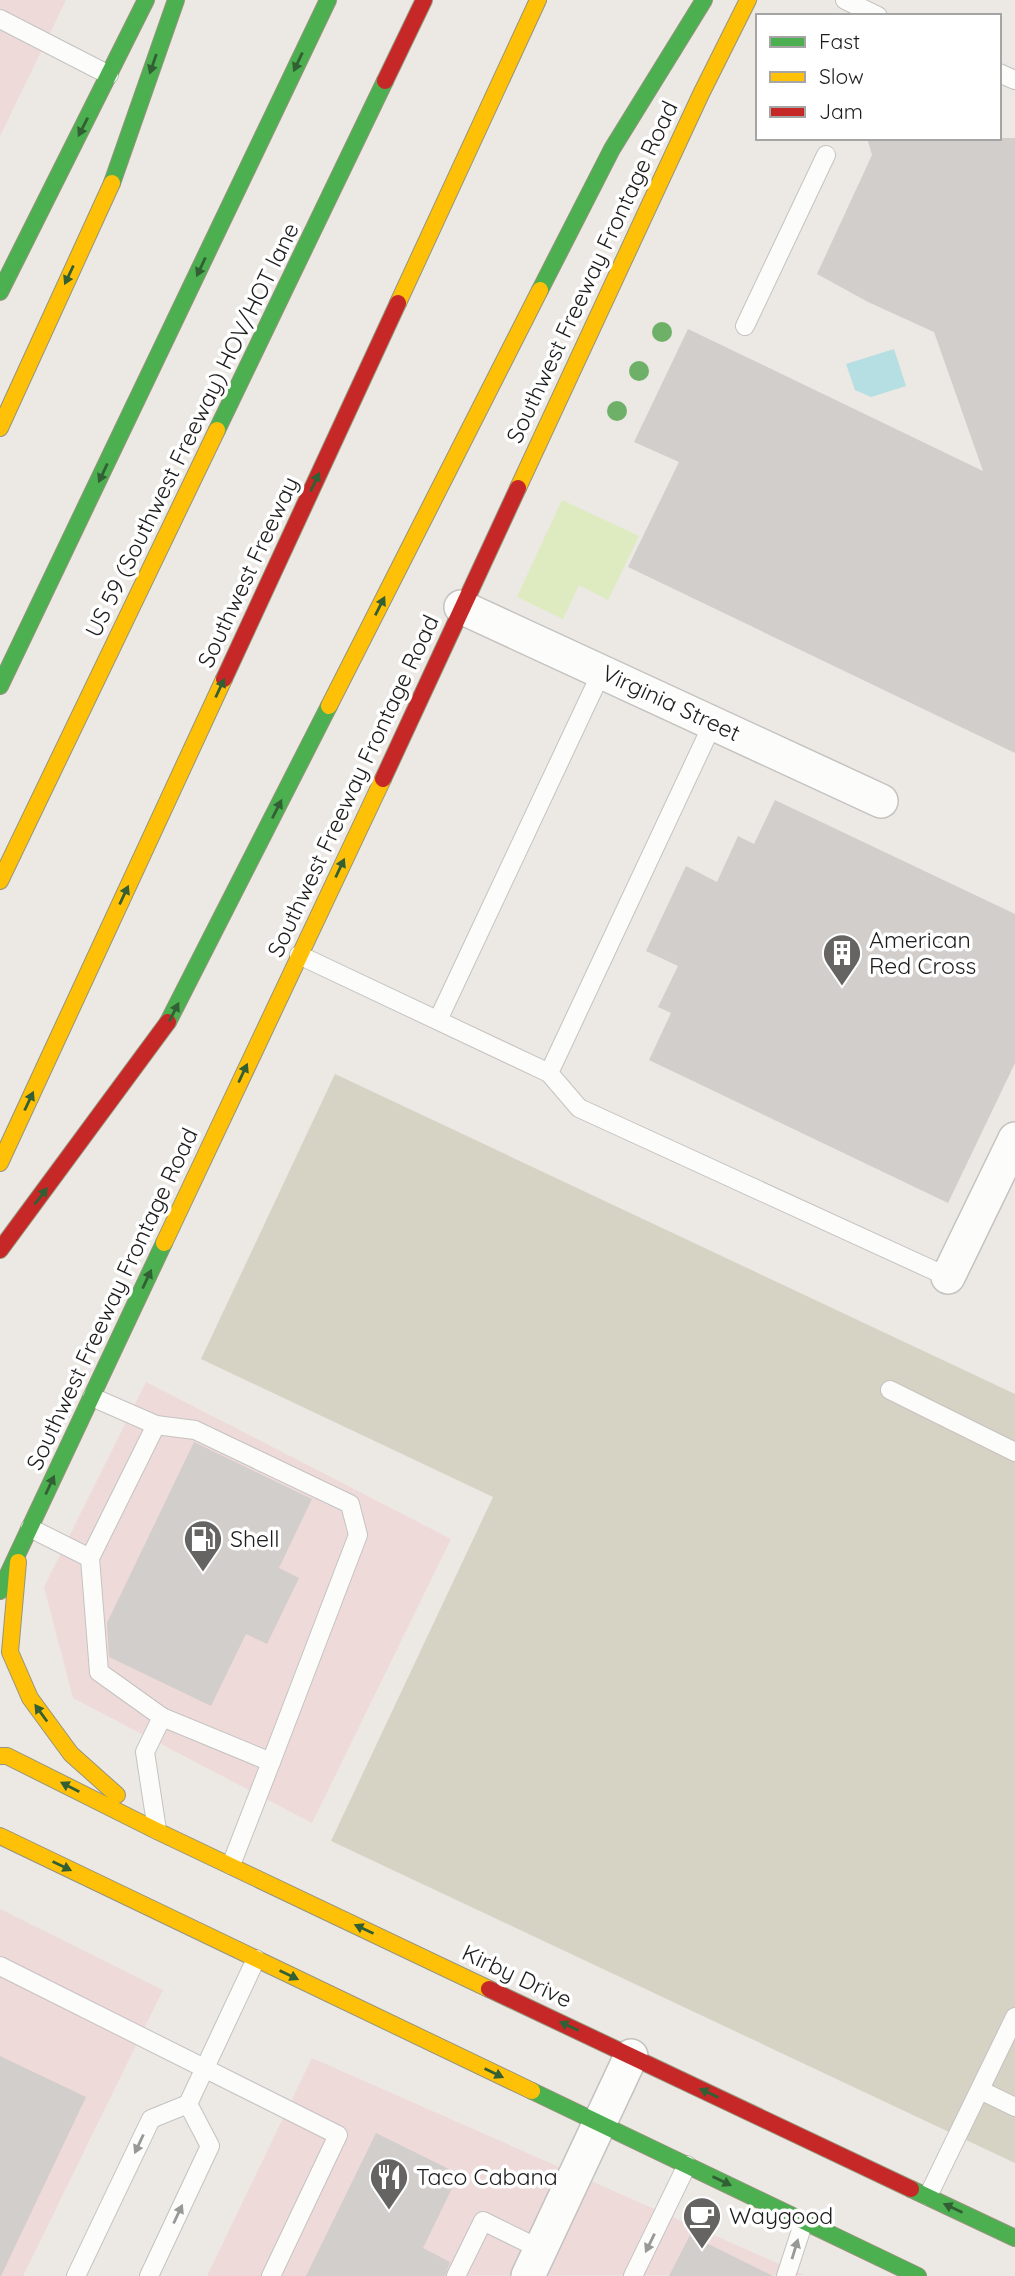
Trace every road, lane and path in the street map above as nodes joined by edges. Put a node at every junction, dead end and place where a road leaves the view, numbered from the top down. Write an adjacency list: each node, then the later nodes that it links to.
1 (146, 0): 11 (main road)
2 (176, 0): 15 (main road, one-way to 15)
3 (328, 0): 18 (main road, one-way to 18)
4 (424, 0): 21 (main road, US 59 (Southwest Freeway) HOV/HOT lane)
5 (538, 0): 26 (main road, Southwest Freeway, one-way to 5)
6 (704, 0): 27 (main road, one-way to 6)
7 (748, 0): 16 (main road, Southwest Freeway Frontage Road)
8 (845, 0): 9 (lane)
9 (874, 14)
10 (0, 19): 11 (lane)
11 (109, 75): 13 (main road, one-way to 13)
12 (826, 155): 14 (lane)
13 (0, 292)
14 (745, 326)
15 (0, 428)
16 (461, 607): 17 (street, Virginia Street); 22 (main road, Southwest Freeway Frontage Road, one-way to 16)
17 (602, 671): 19 (street, Virginia Street); 23 (lane)
18 (0, 685)
19 (713, 723): 20 (street, Virginia Street); 24 (lane)
20 (881, 802)
21 (0, 881)
22 (299, 955): 23 (lane); 30 (main road, Southwest Freeway Frontage Road, one-way to 22)
23 (438, 1020): 24 (lane)
24 (549, 1073): 28 (lane)
25 (1015, 1139): 28 (street)
26 (0, 1163)
27 (0, 1250)
28 (948, 1278)
29 (890, 1390): 32 (lane)
30 (92, 1397): 31 (lane); 33 (main road, Southwest Freeway Frontage Road, one-way to 30)
31 (156, 1425): 36 (lane); 40 (lane)
32 (1015, 1452)
33 (30, 1528): 34 (main road, Southwest Freeway Frontage Road); 36 (lane)
34 (19, 1552): 35 (main road); 37 (main road, Southwest Freeway Frontage Road); 41 (main road, one-way to 34)
35 (0, 1558)
36 (90, 1558): 38 (lane)
37 (0, 1591)
38 (162, 1717): 40 (lane); 41 (lane)
39 (0, 1756): 41 (main road, Kirby Drive, one-way to 39)
40 (271, 1762): 43 (lane)
41 (157, 1831): 43 (main road, Kirby Drive)
42 (0, 1836): 44 (main road, one-way to 44)
43 (231, 1866): 47 (main road, Kirby Drive, one-way to 43)
44 (256, 1959): 48 (lane); 52 (main road, one-way to 52)
45 (0, 1966): 48 (lane)
46 (1015, 2017): 49 (lane)
47 (631, 2056): 52 (street); 54 (main road, Kirby Drive, one-way to 47)
48 (204, 2068): 50 (lane); 60 (lane)
49 (980, 2090): 51 (lane); 54 (lane)
50 (188, 2104): 58 (lane, one-way to 58); 59 (lane, one-way to 50)
51 (1015, 2107)
52 (600, 2123): 53 (main road); 57 (street)
53 (687, 2165): 55 (main road, one-way to 55); 62 (lane, one-way to 62)
54 (928, 2196): 56 (main road, Kirby Drive, one-way to 54)
55 (804, 2221): 63 (lane, one-way to 55); 64 (main road)
56 (1015, 2238)
57 (534, 2263): 61 (lane)
58 (76, 2276)
59 (149, 2276)
60 (271, 2276)
61 (456, 2276)
62 (633, 2276)
63 (786, 2276)
64 (918, 2276)

